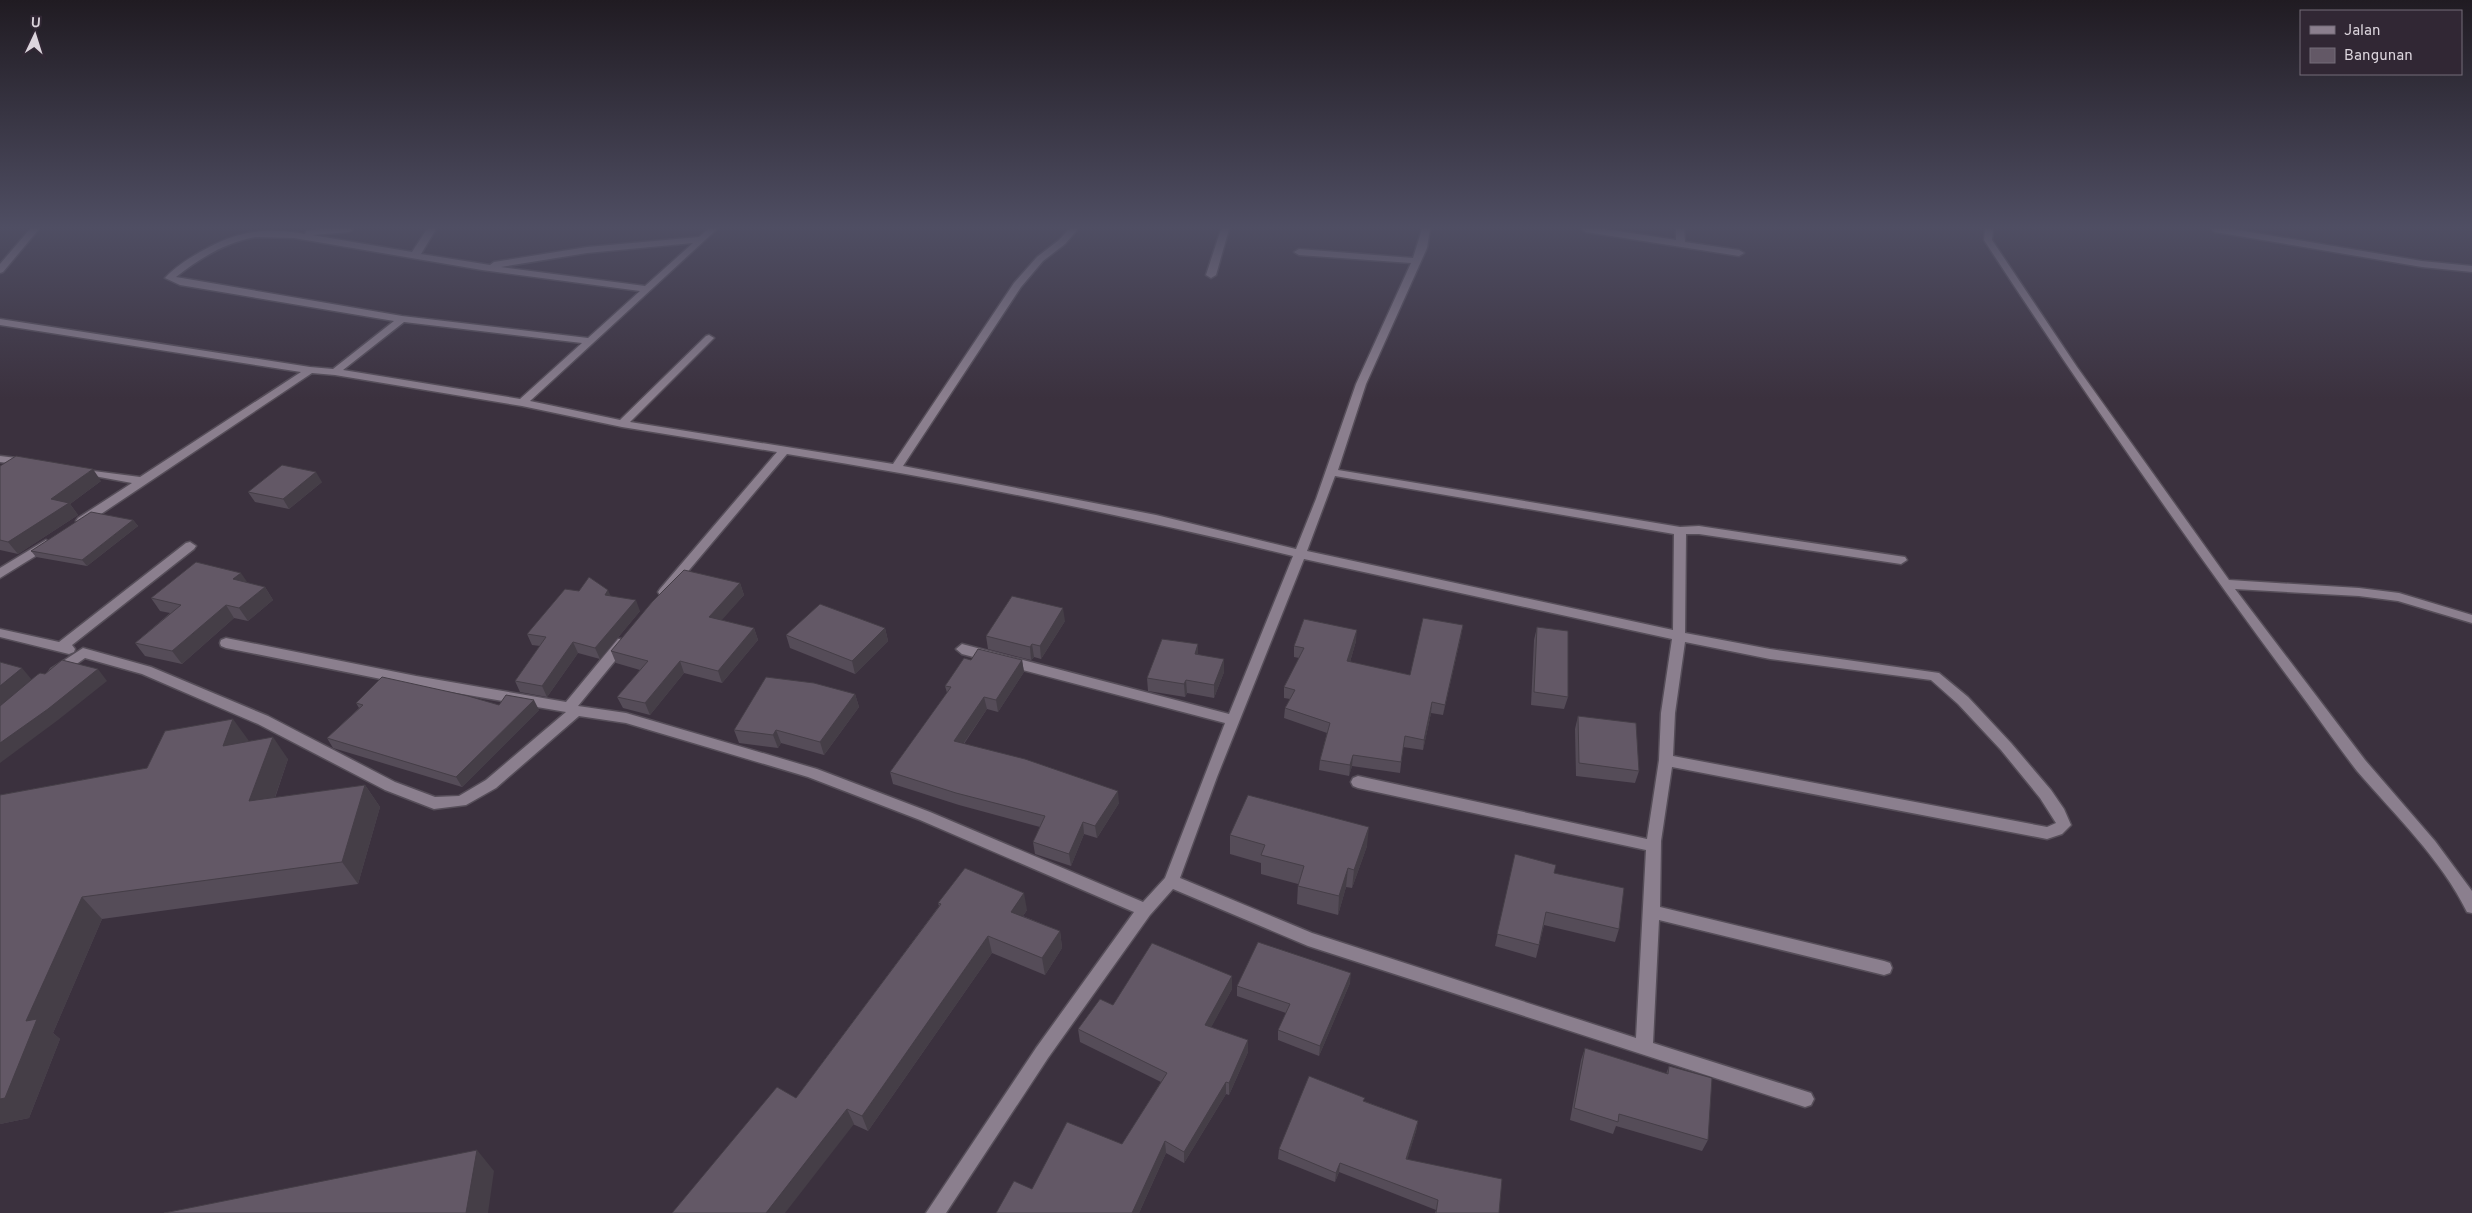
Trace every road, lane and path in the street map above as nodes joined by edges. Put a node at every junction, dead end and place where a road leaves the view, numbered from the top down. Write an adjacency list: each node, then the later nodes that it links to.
1 (202, 286): 8 (street)
2 (622, 286): 7 (street)
3 (652, 286): 7 (street)
4 (1017, 286): 19 (street)
5 (1405, 286): 21 (street)
6 (2018, 286): 30 (street)
7 (648, 289): 11 (street)
8 (402, 319): 11 (street); 13 (street)
9 (0, 322): 12 (street)
10 (709, 338): 15 (street)
11 (588, 341): 14 (street)
12 (310, 370): 13 (street); 22 (street)
13 (335, 372): 14 (street)
14 (522, 403): 15 (street)
15 (622, 424): 16 (street)
16 (784, 451): 19 (street); 31 (street)
17 (0, 459): 18 (street)
18 (38, 464)
19 (896, 468): 27 (street)
20 (67, 469): 22 (street)
21 (1332, 472): 24 (street); 27 (street)
22 (143, 481): 23 (street)
23 (75, 526)
24 (1680, 531): 28 (street); 35 (street)
25 (58, 537): 29 (street)
26 (190, 546): 37 (street)
27 (1301, 554): 35 (street); 42 (street)
28 (1901, 560)
29 (0, 574)
30 (2226, 584): 32 (street); 47 (street)
31 (657, 600)
32 (2472, 619)
33 (632, 631): 41 (street)
34 (0, 632): 37 (street)
35 (1679, 636): 43 (street); 43 (street)
36 (226, 643): 41 (street)
37 (61, 647): 39 (street)
38 (962, 649): 42 (street)
39 (83, 653): 40 (street); 41 (street)
40 (41, 682)
41 (573, 710): 48 (street)
42 (1233, 720): 46 (street)
43 (1666, 760): 45 (street)
44 (1358, 782): 45 (street)
45 (1654, 846): 49 (street)
46 (1171, 881): 48 (street); 51 (street)
47 (2471, 901)
48 (1145, 910): 53 (street)
49 (1652, 912): 50 (street); 51 (street)
50 (1884, 968)
51 (1644, 1048): 52 (street)
52 (1805, 1099)
53 (935, 1213)

